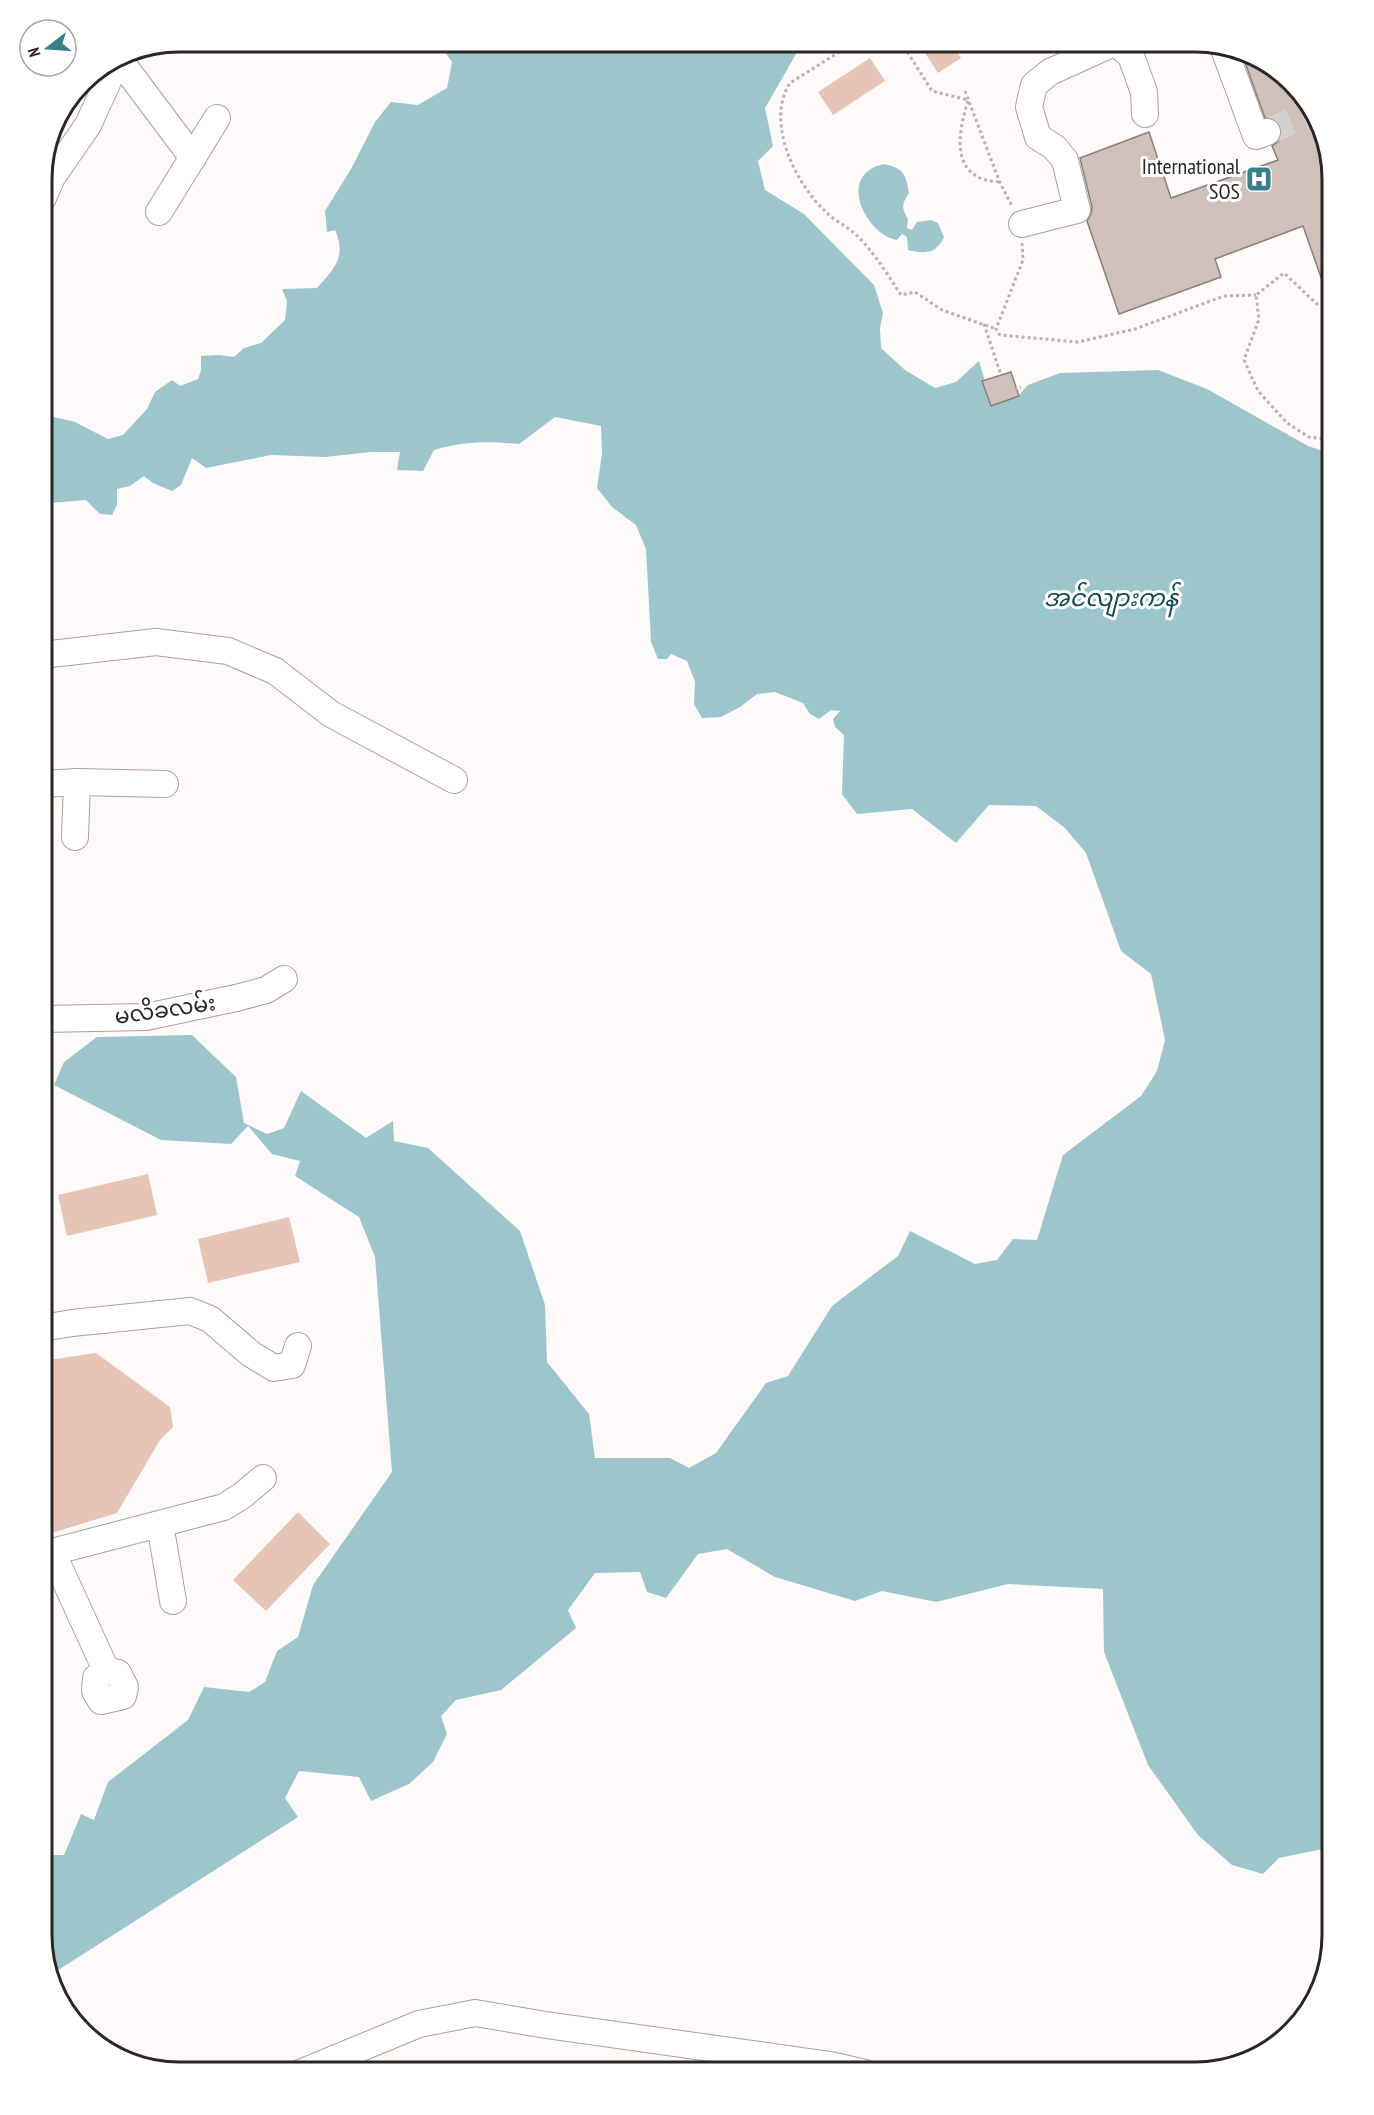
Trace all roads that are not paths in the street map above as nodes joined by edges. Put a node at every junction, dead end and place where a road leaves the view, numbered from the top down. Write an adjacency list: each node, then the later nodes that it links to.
1 (1091, 53): 12 (street)
2 (1127, 53): 6 (street)
3 (1227, 57): 8 (street)
4 (124, 66): 9 (street)
5 (111, 73): 10 (street)
6 (1145, 114)
7 (217, 118): 9 (street)
8 (1267, 132)
9 (193, 158): 11 (street)
10 (53, 176)
11 (159, 212)
12 (1022, 224)
13 (53, 654): 14 (street)
14 (454, 780)
15 (77, 782): 16 (street); 17 (street); 18 (street)
16 (53, 783)
17 (165, 784)
18 (75, 837)
19 (284, 979): 20 (street, မလိခလမ်း)
20 (53, 1019)
21 (52, 1326): 22 (street)
22 (298, 1346)
23 (263, 1478): 24 (street)
24 (160, 1524): 25 (street); 27 (street)
25 (52, 1550)
26 (52, 1562): 28 (street)
27 (173, 1601)
28 (106, 1670)
29 (332, 2062): 30 (street)
30 (809, 2062)

